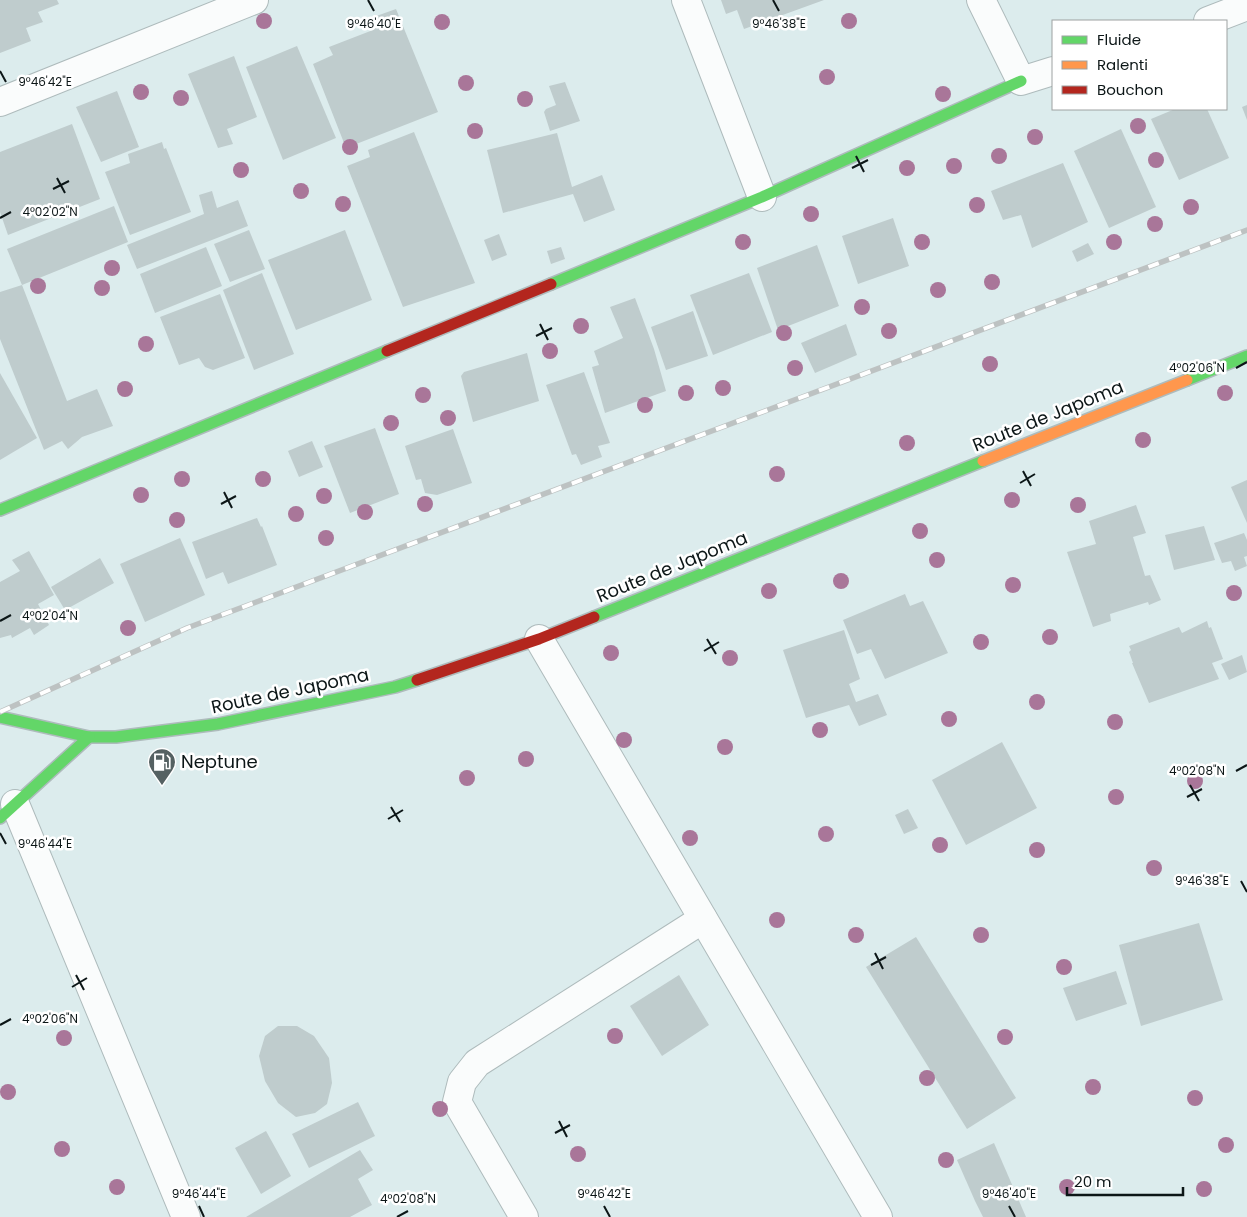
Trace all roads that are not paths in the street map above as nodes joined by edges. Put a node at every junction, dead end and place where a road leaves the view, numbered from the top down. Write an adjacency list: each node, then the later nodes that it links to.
1 (254, 0): 8 (street)
2 (686, 0): 9 (street)
3 (981, 0): 7 (street)
4 (1247, 6): 5 (street)
5 (1211, 20)
6 (1052, 71): 7 (street)
7 (1021, 81): 9 (main road)
8 (0, 102)
9 (762, 197): 11 (main road)
10 (1247, 356): 12 (main road, Route de Japoma)
11 (0, 510)
12 (539, 639): 14 (main road, Route de Japoma); 16 (street)
13 (0, 717): 14 (main road, Route de Japoma)
14 (88, 737): 15 (main road)
15 (7, 811): 17 (street)
16 (703, 919): 18 (street); 19 (street)
17 (186, 1217)
18 (524, 1217)
19 (878, 1217)

